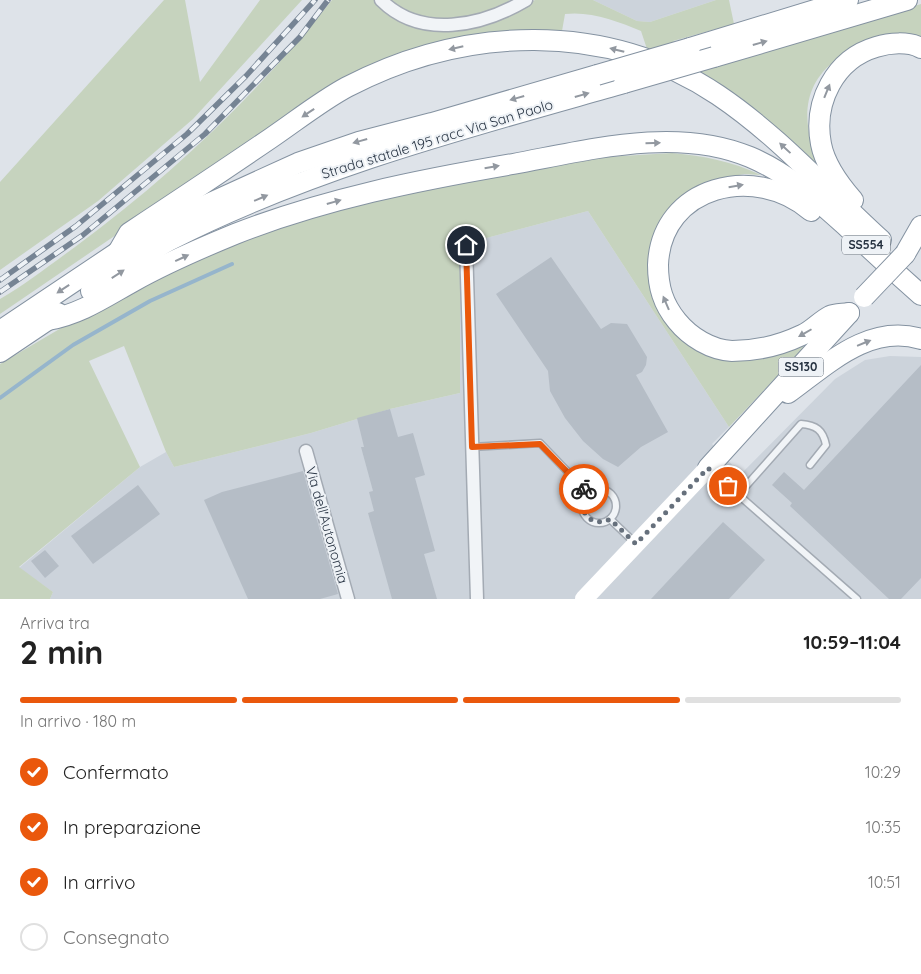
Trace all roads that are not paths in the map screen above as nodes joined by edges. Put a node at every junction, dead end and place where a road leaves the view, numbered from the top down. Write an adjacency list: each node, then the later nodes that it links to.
1 (381, 0): 2 (street)
2 (526, 0)
3 (848, 0): 11 (highway, Strada statale 195 racc Via San Paolo, one-way to 11, bridge)
4 (907, 0): 17 (highway, Strada statale 195 racc Via San Paolo, one-way to 4, bridge)
5 (921, 48): 8 (highway, one-way to 5)
6 (815, 188): 8 (highway, SS554); 11 (highway, one-way to 11); 13 (highway, SS554); 17 (highway, one-way to 6)
7 (921, 226): 12 (highway)
8 (869, 229): 14 (highway, SS554)
9 (921, 237): 12 (highway, SS130)
10 (466, 245): 22 (street)
11 (118, 252): 18 (highway, Strada statale 195 racc Via San Paolo, one-way to 18)
12 (905, 254): 16 (highway, SS130, bridge)
13 (877, 255): 15 (highway, SS554); 16 (highway, one-way to 13)
14 (921, 277)
15 (921, 295)
16 (849, 313): 21 (highway, SS130)
17 (48, 320): 20 (highway, Strada statale 195 racc Via San Paolo)
18 (0, 331)
19 (921, 339): 21 (highway, one-way to 19)
20 (0, 352)
21 (753, 420): 25 (highway, SS130)
22 (472, 447): 26 (lane); 31 (street)
23 (306, 451): 30 (street, Via dell'Autonomia)
24 (810, 465): 27 (lane)
25 (708, 468): 27 (lane); 29 (main road)
26 (588, 493): 28 (lane); 28 (lane)
27 (738, 495): 33 (lane)
28 (610, 519): 29 (lane)
29 (636, 544): 32 (main road)
30 (348, 599)
31 (477, 599)
32 (584, 599)
33 (857, 599)

